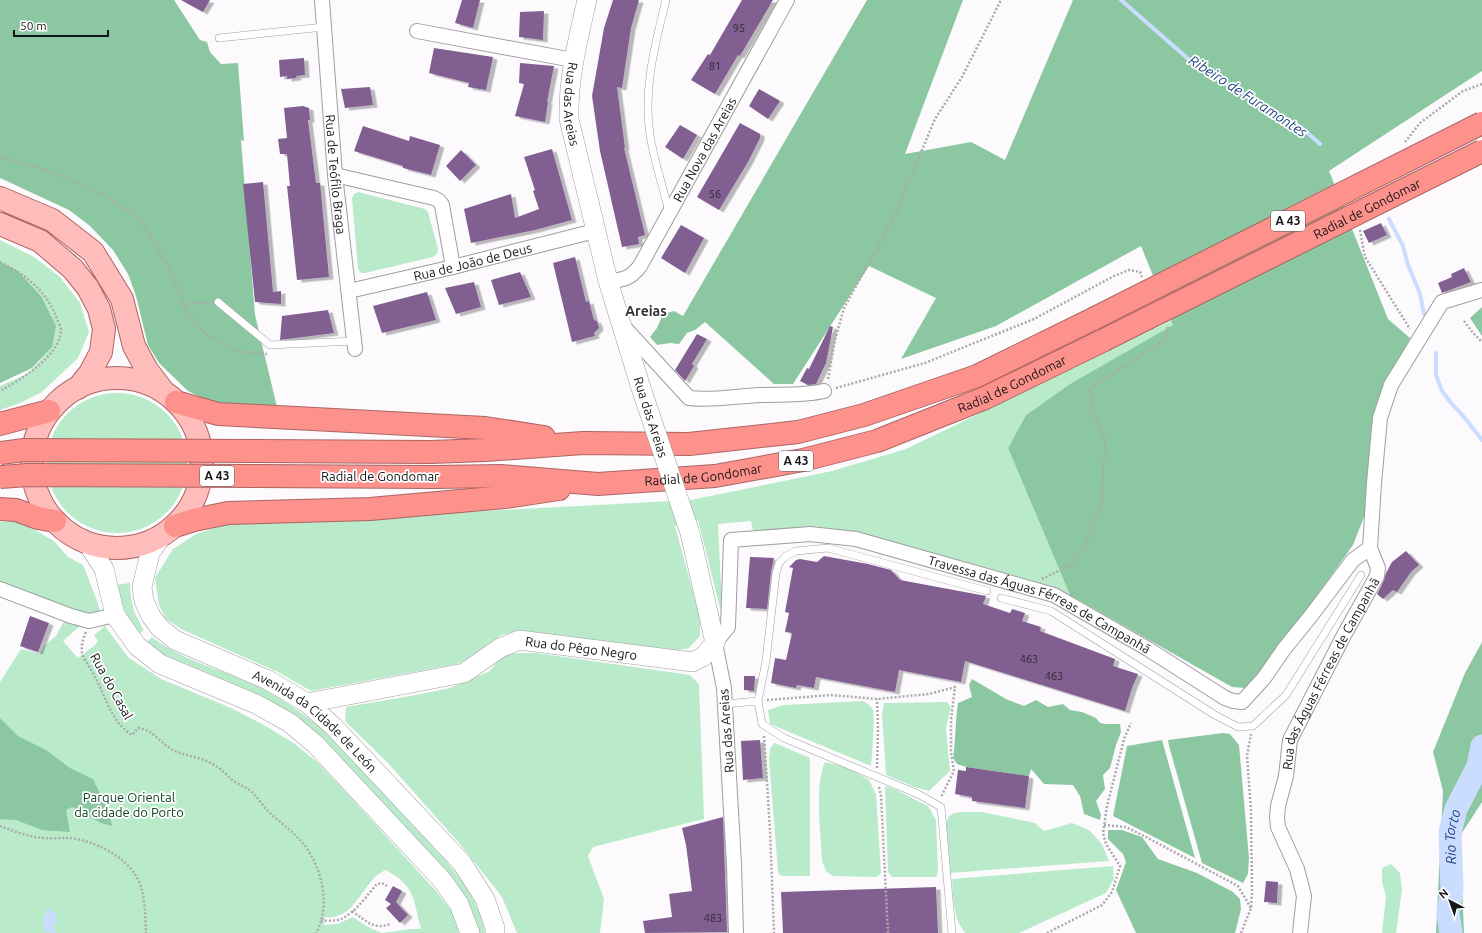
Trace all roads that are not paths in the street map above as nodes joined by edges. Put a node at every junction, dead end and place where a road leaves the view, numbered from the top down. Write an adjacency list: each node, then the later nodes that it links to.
1 (322, 0): 5 (street, Rua de Teófilo Braga)
2 (587, 0): 8 (main road, Rua das Areias)
3 (666, 0): 13 (lane)
4 (787, 0): 13 (street, Rua Nova das Areias)
5 (324, 27): 7 (lane); 11 (street, Rua de Teófilo Braga)
6 (417, 31): 8 (street)
7 (219, 38)
8 (573, 60): 15 (main road, Rua das Areias)
9 (1482, 123): 28 (highway, Radial de Gondomar / A 43, bridge)
10 (1482, 151): 31 (highway, Radial de Gondomar / A 43, bridge)
11 (335, 175): 16 (street); 19 (street, Rua de Teófilo Braga)
12 (0, 198): 25 (main road)
13 (669, 212): 17 (street, Rua Nova das Areias)
14 (0, 224): 23 (main road)
15 (596, 231): 16 (street, Rua de João de Deus); 17 (main road, Rua das Areias)
16 (453, 267): 19 (street, Rua de João de Deus)
17 (608, 282): 21 (main road, Rua das Areias)
18 (1482, 290): 36 (street, Rua das Águas Férreas de Campanhã)
19 (349, 291): 22 (street, Rua de Teófilo Braga)
20 (218, 302): 22 (lane)
21 (621, 323): 24 (street); 42 (main road, Rua das Areias, bridge)
22 (354, 345)
23 (78, 388): 25 (main road); 26 (main road)
24 (824, 391)
25 (170, 397): 28 (highway); 34 (main road)
26 (49, 411): 27 (highway); 33 (main road)
27 (0, 424)
28 (583, 443): 29 (highway, Radial de Gondomar / A 43, bridge)
29 (0, 453)
30 (0, 477): 31 (highway, Radial de Gondomar / A 43, bridge)
31 (598, 484): 34 (highway)
32 (0, 510): 33 (highway)
33 (54, 521): 35 (main road)
34 (168, 531): 35 (main road); 44 (main road, Avenida da Cidade de León)
35 (88, 544): 41 (main road, Avenida da Cidade de León)
36 (1370, 548): 42 (street, Travessa das Águas Férreas de Campanhã); 50 (street, Rua das Águas Férreas de Campanhã)
37 (1361, 575): 40 (lane)
38 (0, 589): 41 (street)
39 (987, 591): 43 (lane)
40 (1001, 598)
41 (115, 615): 46 (main road, Avenida da Cidade de León)
42 (715, 643): 44 (main road, Rua do Pêgo Negro); 45 (street, Rua das Areias)
43 (758, 701): 45 (lane); 49 (lane)
44 (308, 703): 47 (main road, Avenida da Cidade de León)
45 (725, 704): 48 (street, Rua das Areias)
46 (470, 933)
47 (495, 933)
48 (736, 933)
49 (952, 933)
50 (1300, 933)

